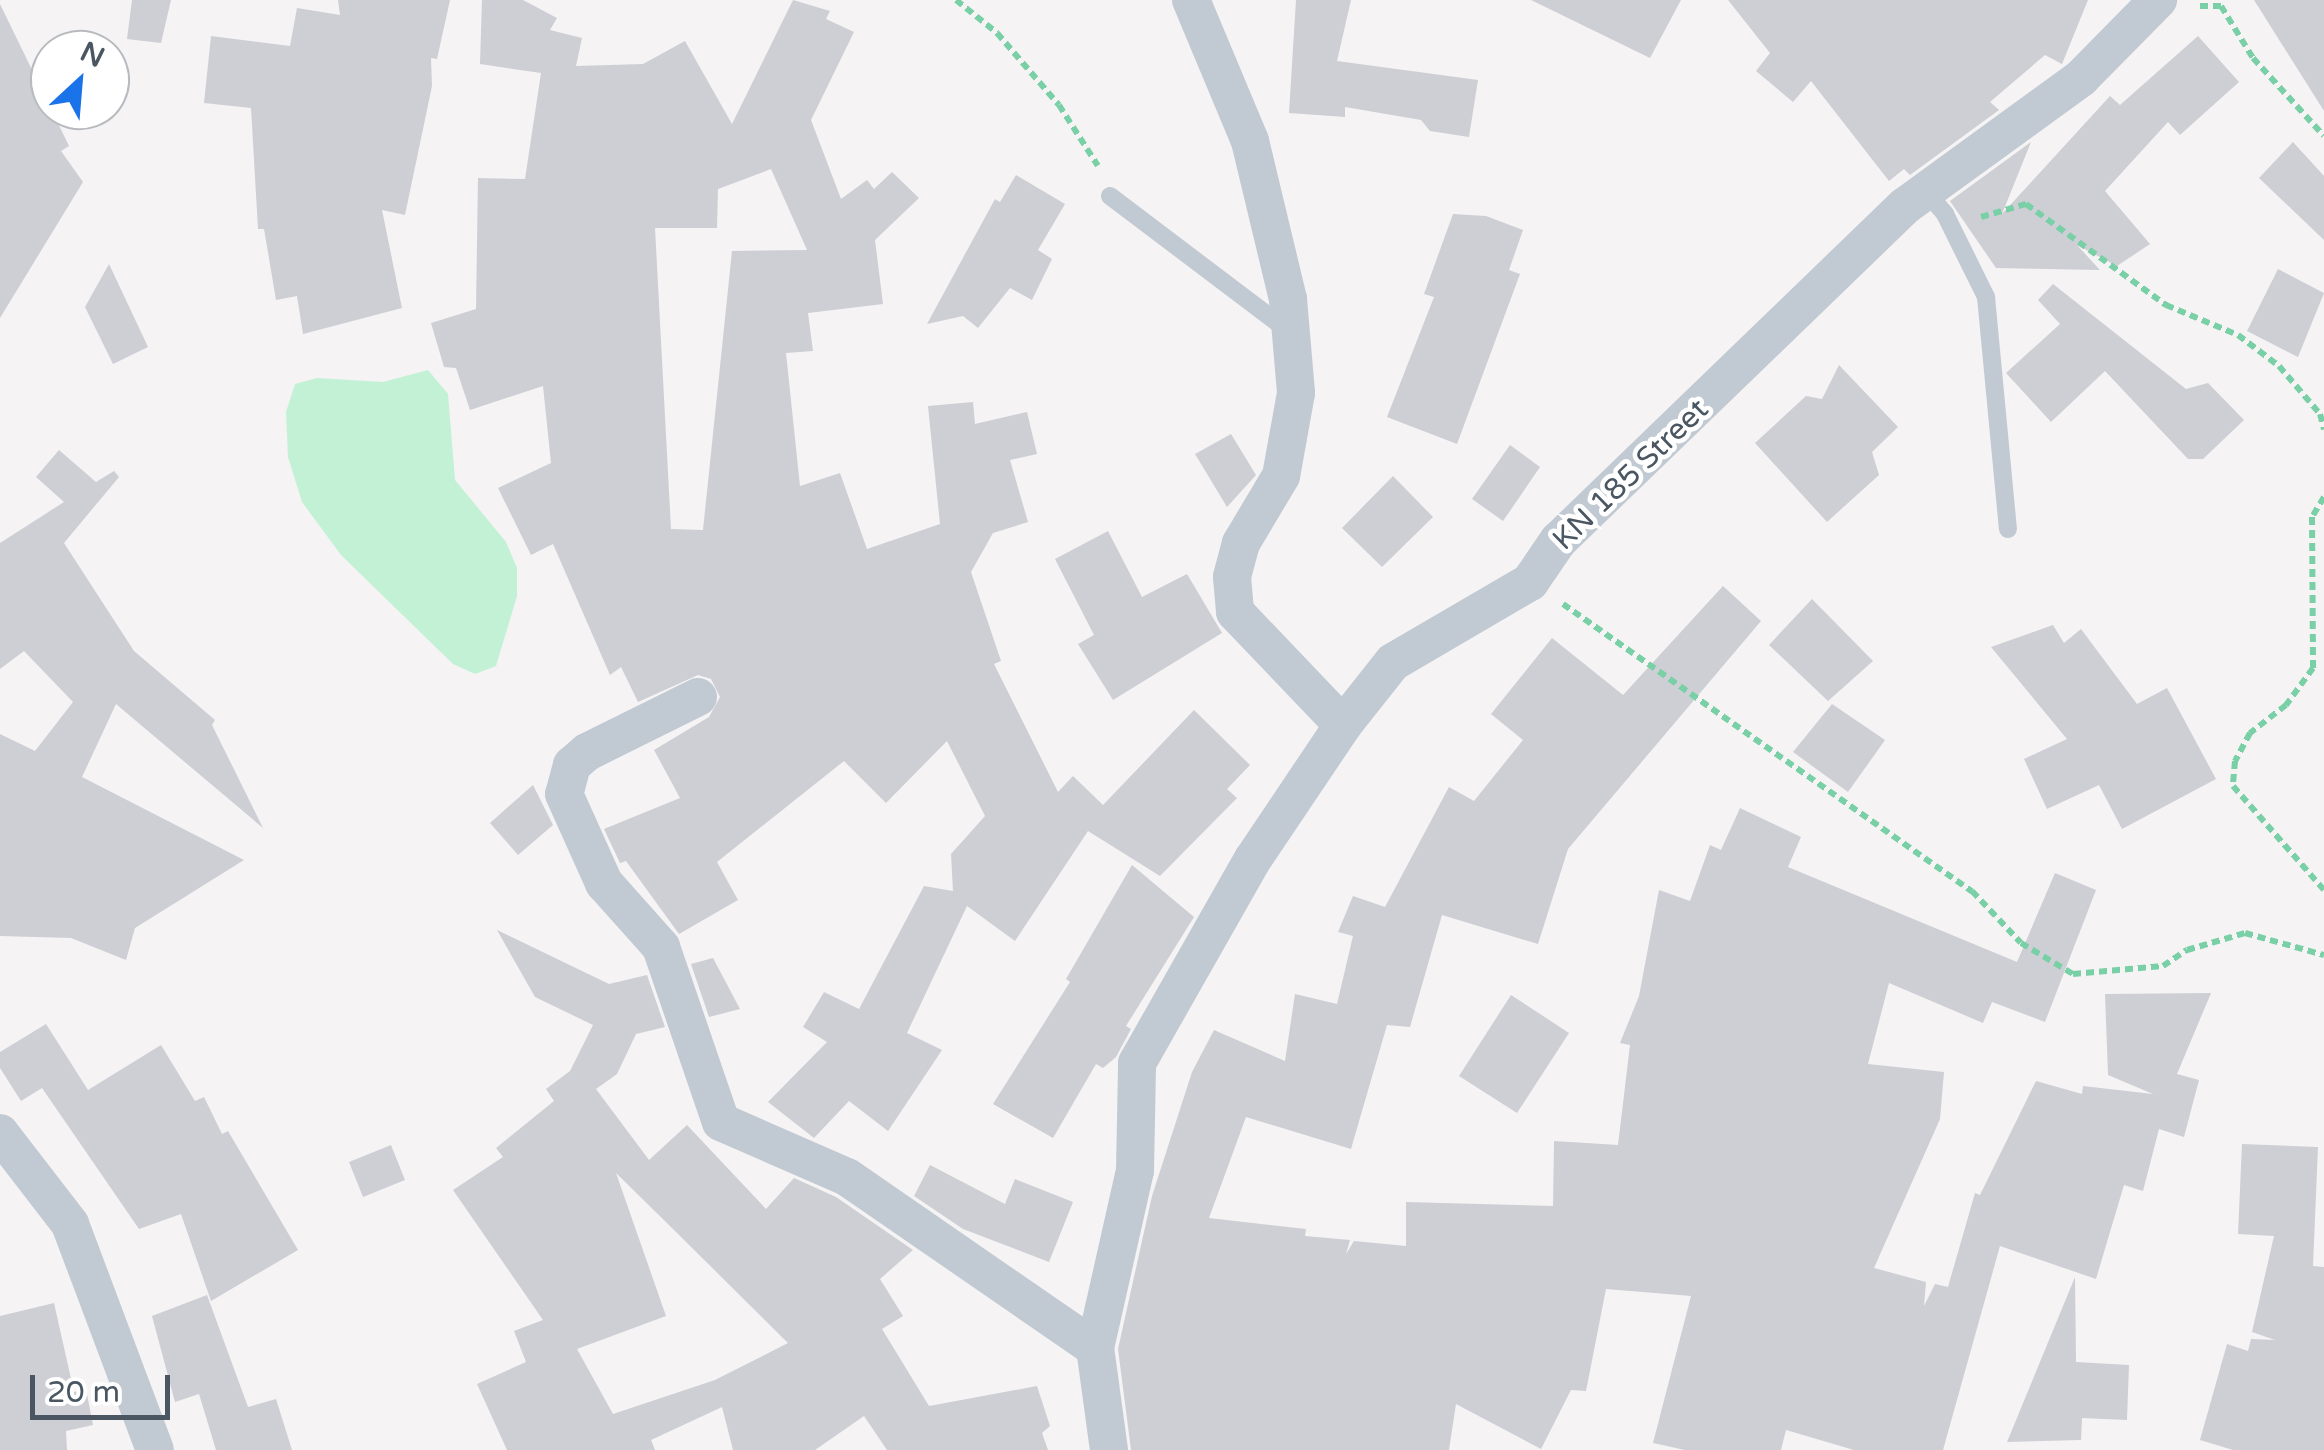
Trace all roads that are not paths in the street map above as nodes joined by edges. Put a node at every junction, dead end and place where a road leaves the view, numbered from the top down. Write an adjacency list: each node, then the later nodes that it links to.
1 (1191, 0): 5 (street)
2 (2153, 3): 4 (street, KN 185 Street)
3 (1110, 196): 5 (lane)
4 (1905, 206): 6 (lane); 8 (street, KN 185 Street)
5 (1290, 333): 8 (street)
6 (2008, 529)
7 (698, 696): 10 (street)
8 (1342, 725): 10 (street, KN 185 Street)
9 (0, 1133): 11 (street)
10 (1095, 1348): 12 (street)
11 (154, 1450)
12 (1109, 1450)

